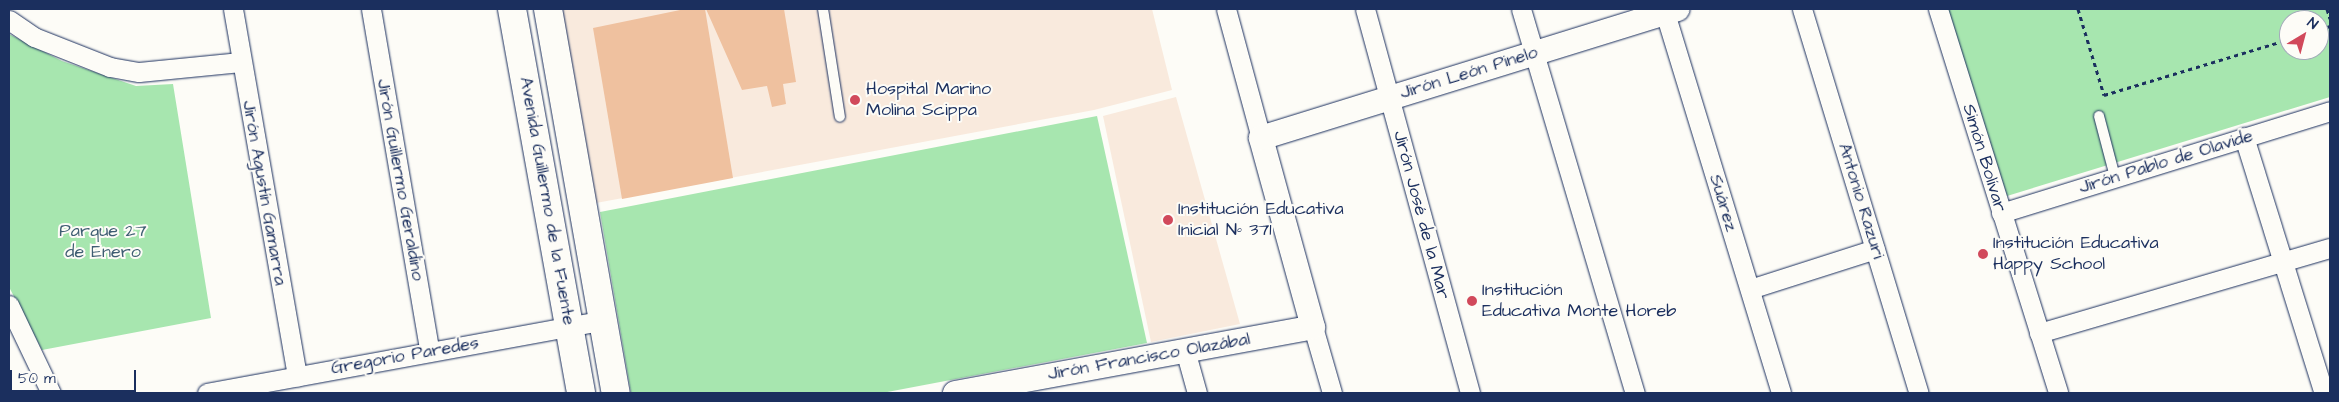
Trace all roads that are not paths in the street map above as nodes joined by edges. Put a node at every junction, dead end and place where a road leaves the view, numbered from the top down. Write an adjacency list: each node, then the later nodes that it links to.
1 (233, 9): 14 (street, Jirón Agustín Gamarra)
2 (371, 9): 32 (street, Jirón Guillermo Geraldino)
3 (512, 9): 29 (main road, Avenida Guillermo de la Fuente)
4 (548, 9): 28 (main road, Avenida Guillermo de la Fuente)
5 (823, 9): 18 (lane)
6 (1226, 9): 20 (street)
7 (1365, 9): 15 (street, Jirón José de la Mar)
8 (1521, 9): 13 (street)
9 (1802, 9): 24 (street, Antonio Razuri)
10 (1938, 9): 22 (street, Simón Bolívar)
11 (1671, 11): 13 (street, Jirón León Pinelo); 26 (street, Suárez)
12 (9, 20): 14 (street)
13 (1535, 53): 15 (street, Jirón León Pinelo); 44 (street)
14 (241, 62): 34 (street, Jirón Agustín Gamarra)
15 (1389, 98): 20 (street, Jirón León Pinelo); 43 (street, Jirón José de la Mar)
16 (2330, 110): 19 (street, Jirón Pablo de Olavide)
17 (2099, 116): 21 (lane)
18 (840, 117)
19 (2244, 137): 21 (street, Jirón Pablo de Olavide); 25 (street)
20 (1261, 138): 30 (street)
21 (2115, 177): 22 (street, Jirón Pablo de Olavide)
22 (2002, 213): 31 (street, Simón Bolívar)
23 (2330, 248): 25 (street)
24 (1875, 250): 26 (street); 46 (street, Antonio Razuri)
25 (2283, 262): 31 (street); 35 (street)
26 (1750, 289): 45 (street, Suárez)
27 (9, 305): 36 (street)
28 (603, 320): 29 (street, Gregorio Paredes); 39 (main road, Avenida Guillermo de la Fuente)
29 (569, 327): 32 (street, Gregorio Paredes); 38 (main road, Avenida Guillermo de la Fuente)
30 (1313, 327): 33 (street, Jirón Francisco Olazábal); 42 (street)
31 (2039, 333): 47 (street, Simón Bolívar)
32 (430, 350): 34 (street, Gregorio Paredes)
33 (1185, 350): 40 (street, Jirón Francisco Olazábal); 41 (street)
34 (297, 376): 37 (street, Gregorio Paredes)
35 (2325, 390)
36 (51, 393)
37 (207, 393)
38 (581, 393)
39 (616, 393)
40 (955, 393)
41 (1197, 393)
42 (1332, 393)
43 (1470, 393)
44 (1635, 393)
45 (1781, 393)
46 (1919, 393)
47 (2058, 393)

